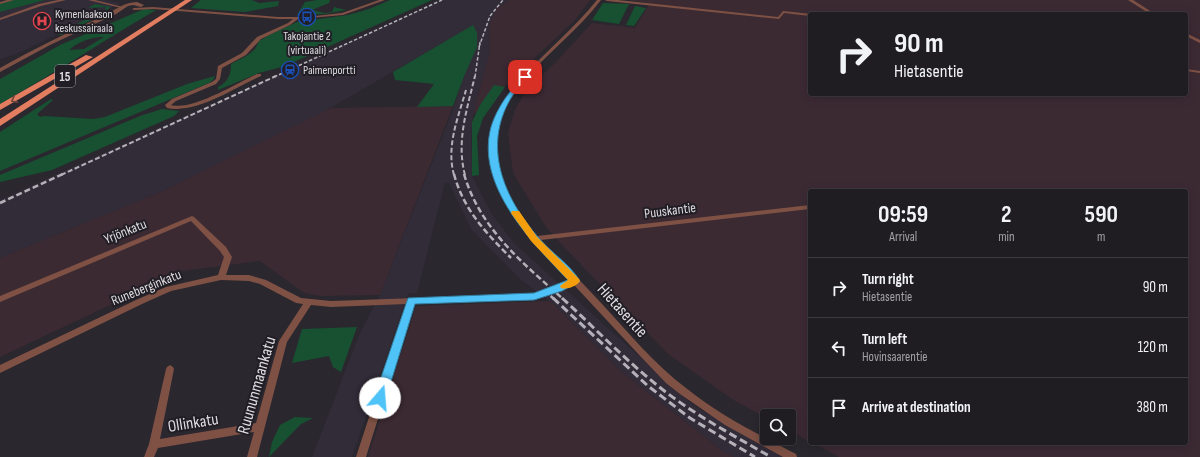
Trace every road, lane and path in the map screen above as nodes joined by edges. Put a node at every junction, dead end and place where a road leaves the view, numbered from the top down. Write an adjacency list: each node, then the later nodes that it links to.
1 (12, 0): 11 (street)
2 (64, 0): 20 (street)
3 (90, 0): 16 (street)
4 (100, 0): 14 (street)
5 (183, 0): 22 (highway, 15)
6 (189, 0): 32 (highway, 15)
7 (383, 0): 15 (street)
8 (599, 0): 34 (street, Hietasentie)
9 (607, 0): 19 (street)
10 (1130, 0): 18 (street)
11 (0, 3)
12 (143, 3): 14 (street); 17 (street)
13 (358, 5): 15 (street)
14 (132, 6): 16 (street); 17 (street); 28 (street)
15 (366, 7): 21 (street)
16 (121, 8): 25 (street)
17 (153, 8): 21 (street)
18 (1150, 12)
19 (808, 15)
20 (0, 19)
21 (296, 19): 29 (street)
22 (129, 34): 30 (highway, one-way to 30); 31 (highway, 15)
23 (1188, 35): 24 (street)
24 (1200, 42)
25 (0, 70)
26 (1188, 70): 27 (street)
27 (1200, 72)
28 (0, 74)
29 (259, 75)
30 (0, 107)
31 (0, 118)
32 (0, 125)
33 (808, 207): 34 (street, Puuskantie)
34 (534, 239): 36 (street, Hietasentie)
35 (222, 277): 37 (street, Yrjönkatu); 39 (street, Runeberginkatu); 40 (street, Runeberginkatu)
36 (575, 281): 38 (street); 47 (street, Hietasentie)
37 (0, 299)
38 (411, 301): 39 (street, Runeberginkatu); 46 (street)
39 (308, 303): 42 (street, Ruununmaankatu)
40 (0, 369)
41 (170, 369): 43 (street)
42 (260, 427): 43 (street, Ollinkatu); 45 (street, Ruununmaankatu)
43 (154, 444): 44 (street)
44 (149, 457)
45 (252, 457)
46 (361, 457)
47 (792, 457)

